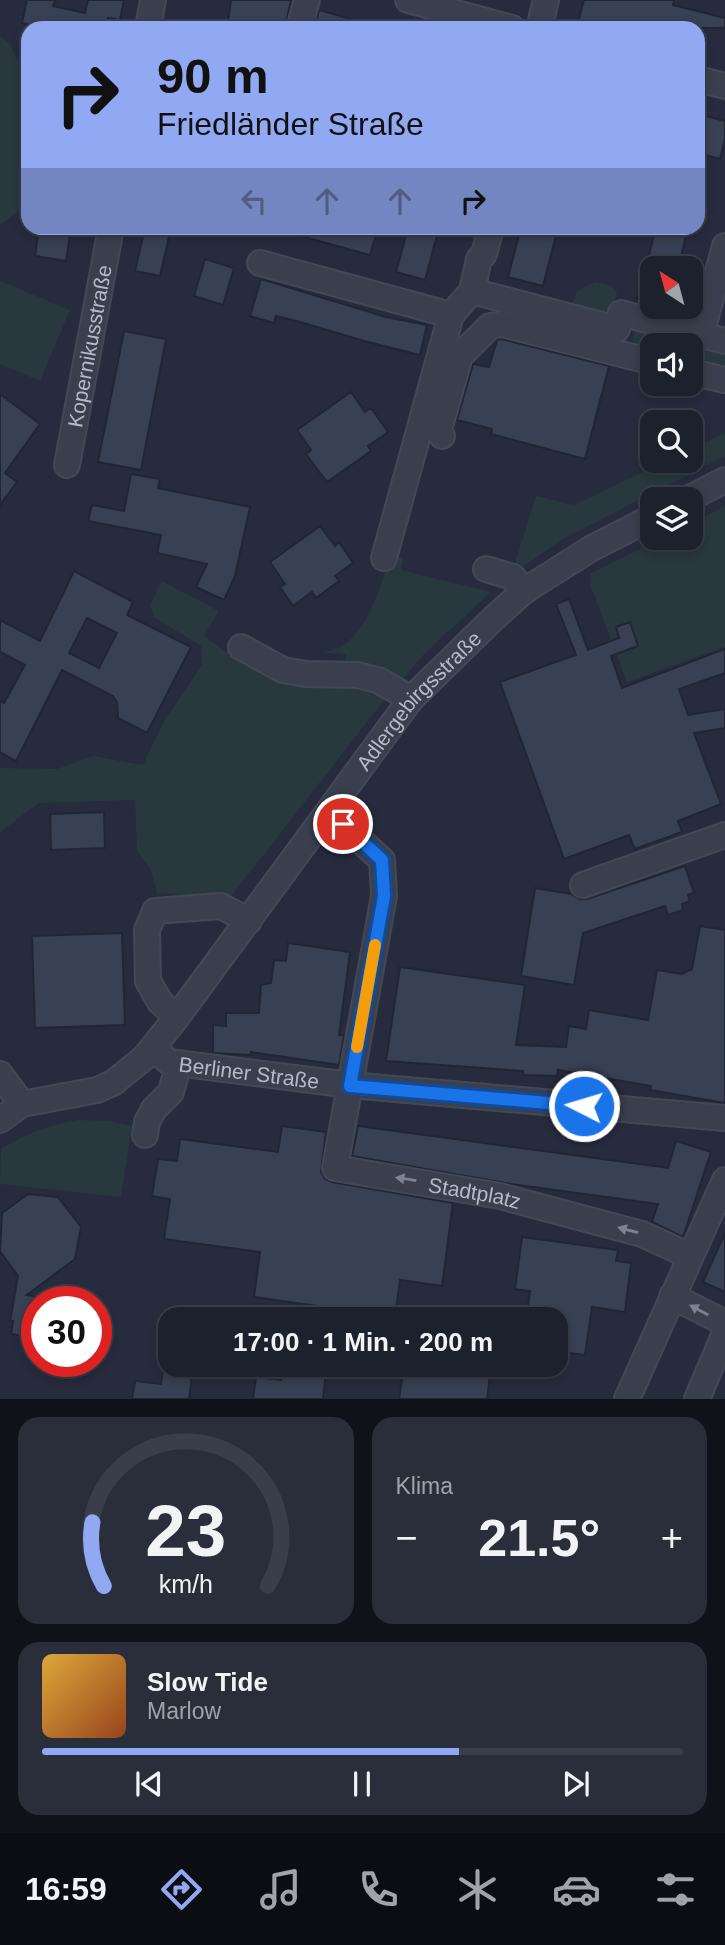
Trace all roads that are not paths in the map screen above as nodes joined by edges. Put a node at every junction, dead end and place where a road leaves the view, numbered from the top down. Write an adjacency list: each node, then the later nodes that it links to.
1 (153, 0): 5 (street)
2 (307, 0): 6 (street)
3 (408, 0): 7 (street)
4 (546, 0): 8 (street)
5 (149, 21)
6 (301, 21)
7 (486, 21)
8 (541, 21)
9 (705, 81): 10 (street)
10 (725, 86)
11 (110, 235): 25 (street, Kopernikusstraße)
12 (489, 235): 15 (street)
13 (725, 246): 18 (street)
14 (260, 262): 16 (street)
15 (472, 291): 16 (street); 17 (street)
16 (451, 315): 29 (street)
17 (694, 333)
18 (702, 333)
19 (703, 336): 20 (street)
20 (725, 341)
21 (640, 359): 24 (street)
22 (703, 375): 23 (street)
23 (725, 380)
24 (442, 436)
25 (67, 465)
26 (725, 480): 27 (street)
27 (703, 491)
28 (640, 524): 31 (street, Adlergebirgsstraße)
29 (384, 558)
30 (486, 569): 31 (street)
31 (524, 592): 33 (street, Adlergebirgsstraße)
32 (242, 647): 33 (street)
33 (411, 699): 34 (street, Adlergebirgsstraße)
34 (328, 813): 37 (street, Adlergebirgsstraße); 42 (street)
35 (725, 835): 36 (street)
36 (583, 886)
37 (248, 921): 38 (street, Adlergebirgsstraße); 38 (street)
38 (177, 1017): 39 (street, Adlergebirgsstraße)
39 (153, 1048): 40 (street, Berliner Straße); 43 (street, Adlergebirgsstraße)
40 (179, 1063): 42 (street, Berliner Straße); 46 (street)
41 (0, 1074): 43 (street)
42 (350, 1086): 44 (street, Berliner Straße); 48 (street, Stadtplatz, one-way to 42)
43 (22, 1104): 45 (street)
44 (725, 1118)
45 (0, 1120)
46 (145, 1135)
47 (725, 1180): 48 (street)
48 (690, 1256): 49 (street)
49 (672, 1296): 50 (street, one-way to 49); 52 (street)
50 (725, 1324)
51 (725, 1333): 53 (street)
52 (627, 1399)
53 (697, 1399)

